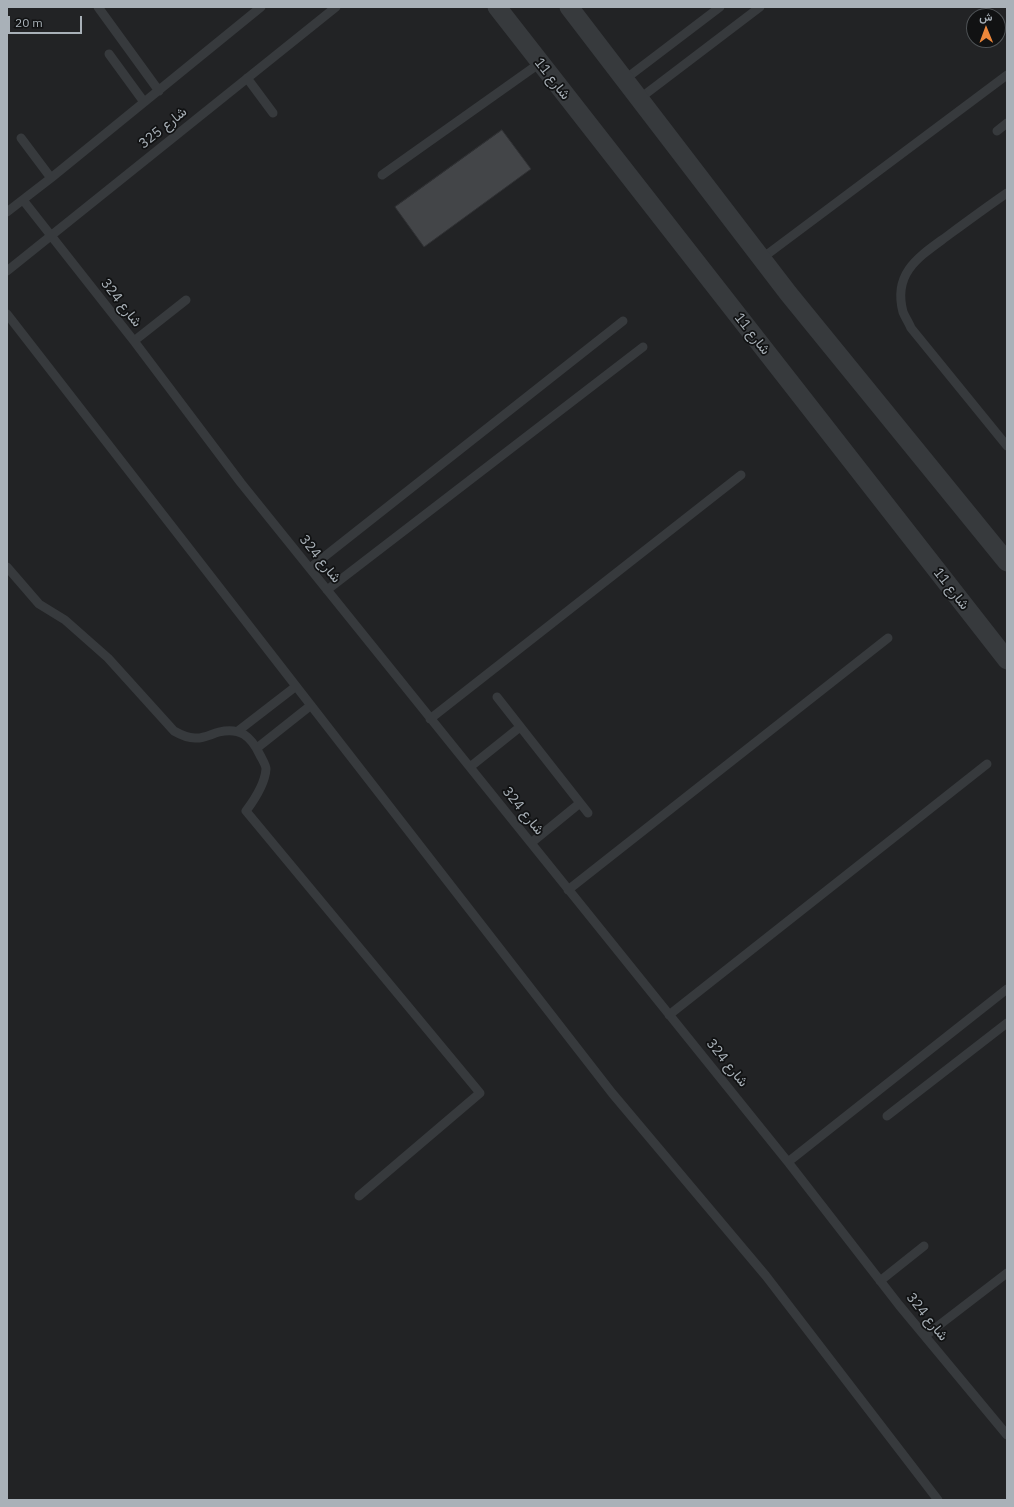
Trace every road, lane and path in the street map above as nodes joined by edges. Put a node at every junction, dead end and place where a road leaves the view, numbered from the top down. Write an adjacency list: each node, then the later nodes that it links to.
1 (98, 7): 13 (lane)
2 (261, 7): 13 (lane)
3 (336, 7): 11 (lane, شارع 325)
4 (497, 7): 9 (street, شارع 11)
5 (569, 7): 12 (street)
6 (720, 7): 12 (lane)
7 (760, 7): 14 (lane)
8 (109, 54): 15 (lane)
9 (540, 63): 20 (lane); 40 (street, شارع 11)
10 (1007, 75): 26 (lane)
11 (247, 78): 16 (lane); 25 (lane, شارع 325)
12 (624, 80): 14 (street)
13 (158, 91): 15 (lane)
14 (639, 99): 26 (street)
15 (144, 102): 21 (lane)
16 (273, 113)
17 (1007, 123): 18 (lane)
18 (997, 131)
19 (21, 138): 21 (lane)
20 (382, 175)
21 (51, 178): 23 (lane)
22 (1007, 193): 33 (lane)
23 (23, 200): 24 (lane); 25 (lane, شارع 324)
24 (7, 212)
25 (51, 236): 27 (lane, شارع 325); 31 (lane, شارع 324)
26 (761, 259): 35 (street)
27 (7, 271)
28 (186, 300): 31 (lane)
29 (7, 314): 41 (lane)
30 (623, 321): 37 (lane)
31 (134, 341): 37 (lane, شارع 324)
32 (643, 347): 38 (lane)
33 (1007, 446)
34 (741, 474): 44 (lane)
35 (1007, 562)
36 (7, 567): 46 (lane)
37 (310, 568): 38 (lane, شارع 324)
38 (327, 590): 44 (lane, شارع 324)
39 (888, 638): 53 (lane)
40 (1007, 660)
41 (295, 687): 43 (lane); 46 (lane)
42 (497, 697): 45 (lane)
43 (310, 706): 47 (lane); 65 (lane)
44 (430, 719): 49 (lane, شارع 324)
45 (520, 727): 49 (lane); 50 (lane)
46 (238, 731): 47 (lane)
47 (257, 748): 59 (lane)
48 (987, 764): 55 (lane)
49 (470, 767): 52 (lane, شارع 324)
50 (580, 803): 51 (lane); 52 (lane)
51 (588, 813)
52 (531, 843): 53 (lane, شارع 324)
53 (568, 890): 55 (lane, شارع 324)
54 (1007, 989): 58 (lane)
55 (669, 1015): 58 (lane, شارع 324)
56 (1007, 1023): 57 (lane)
57 (887, 1116)
58 (788, 1162): 62 (lane, شارع 324)
59 (359, 1196)
60 (924, 1246): 62 (lane)
61 (1007, 1273): 63 (lane)
62 (880, 1281): 63 (lane, شارع 324)
63 (925, 1336): 64 (lane, شارع 324)
64 (1007, 1435)
65 (938, 1500)

